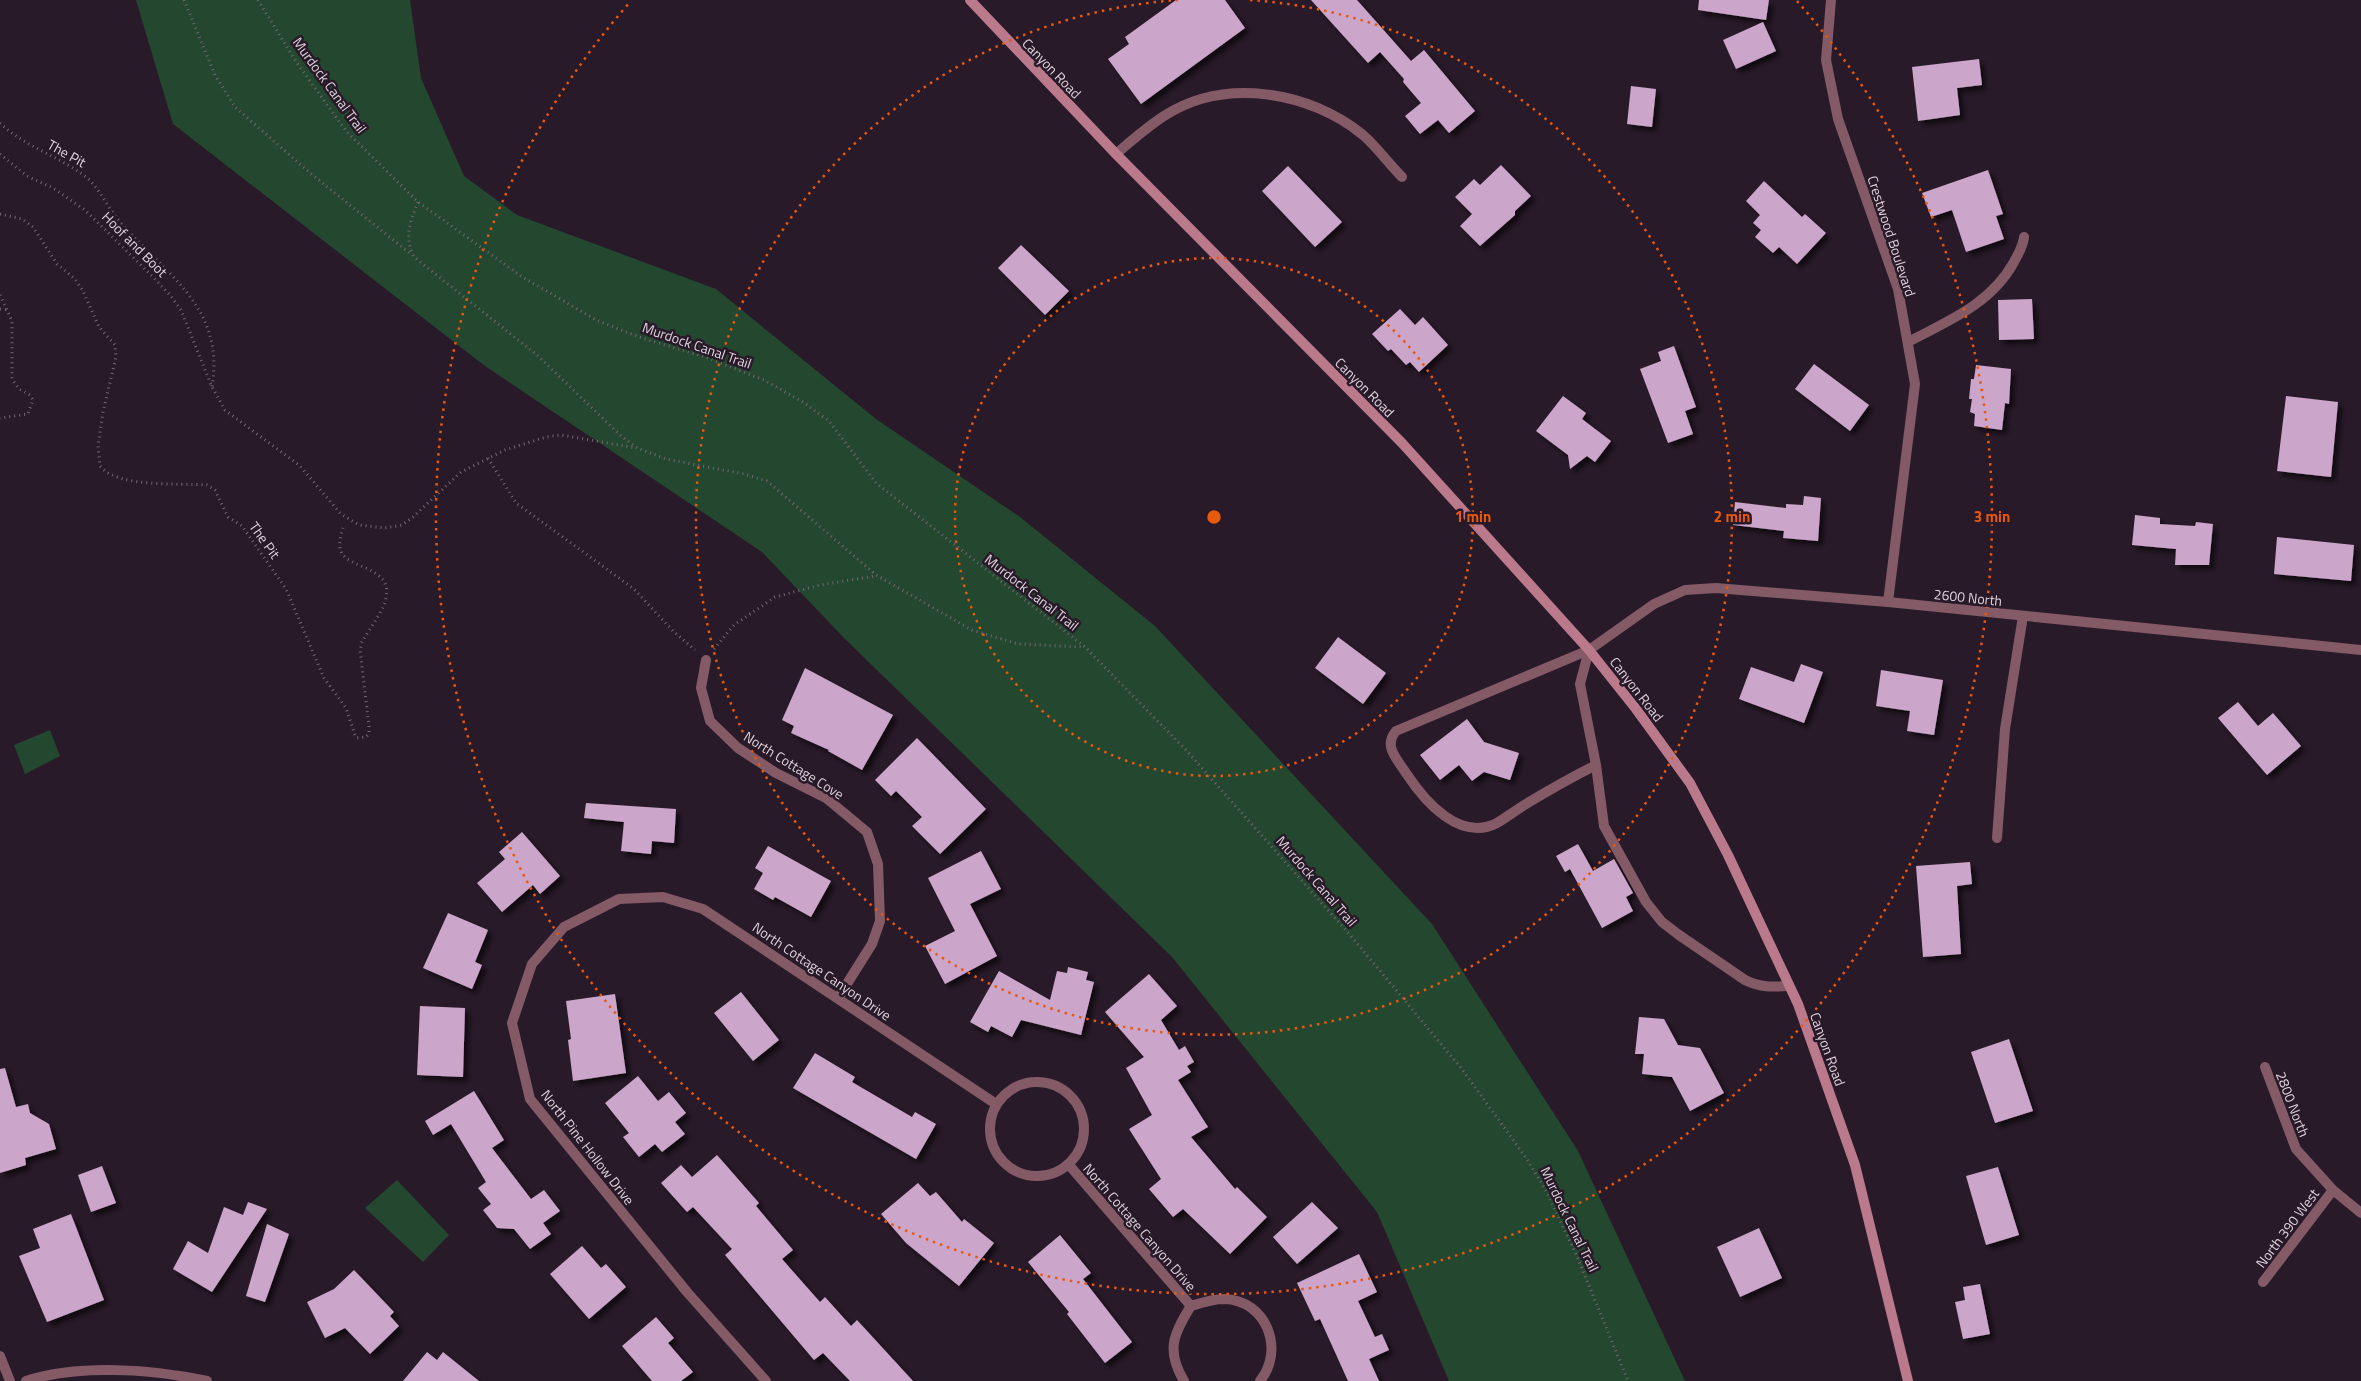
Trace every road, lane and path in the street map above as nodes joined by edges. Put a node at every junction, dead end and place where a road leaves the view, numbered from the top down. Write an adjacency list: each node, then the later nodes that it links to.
1 (184, 0): 12 (path)
2 (258, 0): 9 (path, Murdock Canal Trail)
3 (970, 0): 7 (main road, Canyon Road)
4 (1831, 0): 16 (street, Crestwood Boulevard)
5 (0, 123): 17 (path, The Pit)
6 (0, 154): 17 (path, Hoof and Boot)
7 (1116, 154): 8 (street); 26 (main road, Canyon Road)
8 (1402, 177)
9 (418, 202): 12 (path); 25 (path, Murdock Canal Trail)
10 (0, 214): 21 (path, The Pit)
11 (2024, 237): 16 (street)
12 (414, 257): 19 (path)
13 (0, 295): 15 (path)
14 (0, 309): 15 (path)
15 (8, 310): 18 (path)
16 (1908, 342): 23 (street, Crestwood Boulevard)
17 (212, 387): 20 (path, Hoof and Boot)
18 (0, 418)
19 (637, 448): 20 (path, Hoof and Boot); 22 (path)
20 (488, 458): 28 (path)
21 (343, 528)
22 (876, 575): 25 (path); 28 (path)
23 (1888, 602): 24 (street, 2600 North); 26 (street, 2600 North)
24 (2023, 616): 27 (street, 2600 North); 30 (street)
25 (1084, 647): 48 (path, Murdock Canal Trail)
26 (1589, 650): 29 (street); 29 (street, 2600 North); 32 (main road, Canyon Road)
27 (2361, 650)
28 (706, 660): 33 (street, North Cottage Cove)
29 (1596, 765): 32 (street)
30 (1997, 838)
31 (619, 899): 33 (street, North Cottage Canyon Drive); 45 (street, North Pine Hollow Drive)
32 (1789, 986): 49 (main road, Canyon Road)
33 (838, 998): 35 (street, North Cottage Canyon Drive)
34 (2264, 1067): 37 (street, 2800 North)
35 (996, 1104): 36 (street, North Cottage Canyon Drive); 36 (street, North Cottage Canyon Drive)
36 (1068, 1165): 40 (street, North Cottage Canyon Drive)
37 (2333, 1190): 38 (street, 2800 North); 39 (street, North 390 West)
38 (2361, 1213)
39 (2263, 1282)
40 (1191, 1306): 46 (street, North Cottage Canyon Drive); 47 (street, North Cottage Canyon Drive)
41 (0, 1356): 42 (street)
42 (10, 1381)
43 (26, 1381): 44 (street)
44 (207, 1381)
45 (766, 1381)
46 (1184, 1381)
47 (1260, 1381)
48 (1628, 1381)
49 (1908, 1381)

